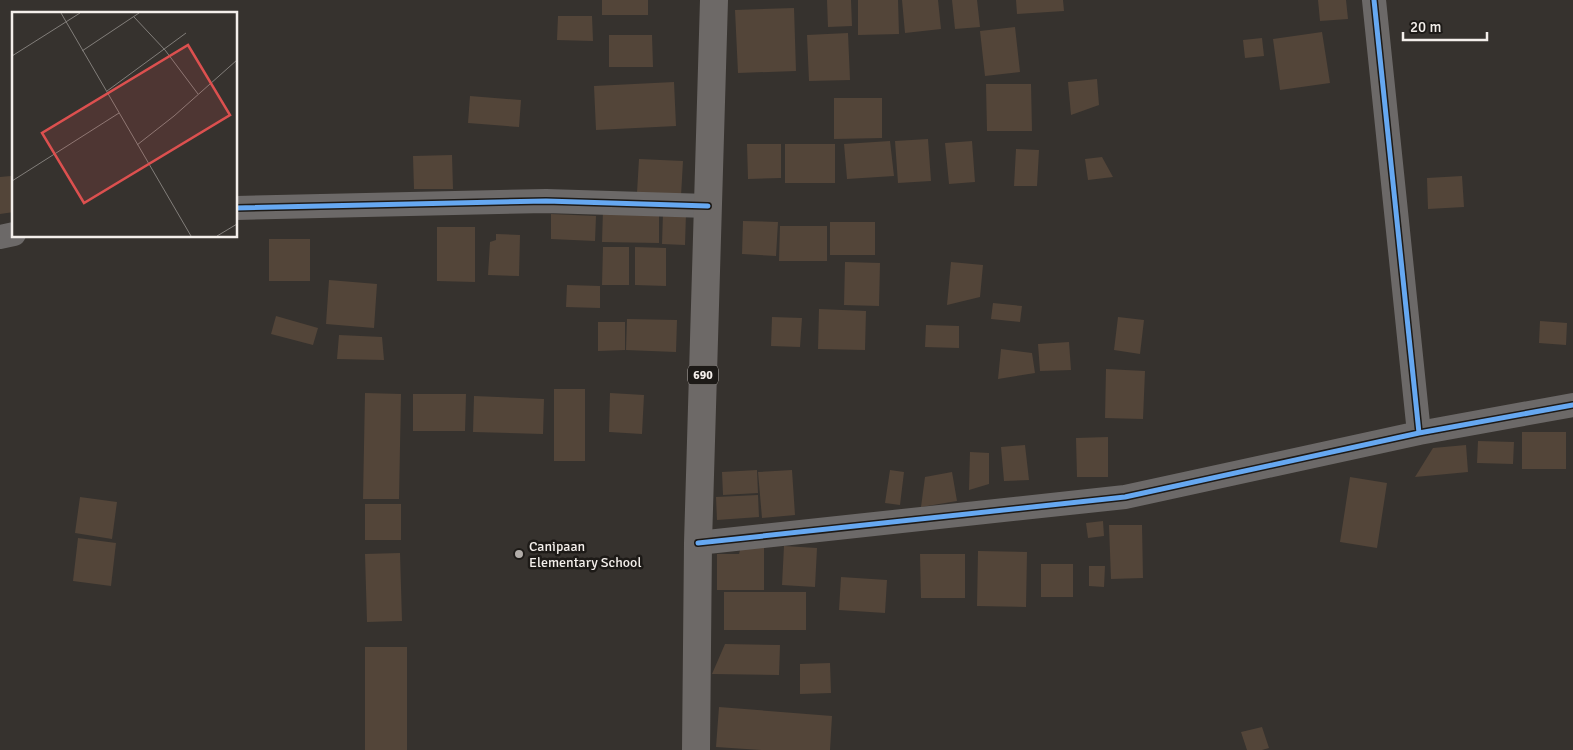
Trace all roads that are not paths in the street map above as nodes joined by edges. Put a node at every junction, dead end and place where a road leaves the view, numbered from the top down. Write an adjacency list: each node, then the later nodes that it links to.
1 (714, 0): 3 (main road, 690)
2 (1374, 0): 6 (street)
3 (708, 206): 4 (street); 7 (main road, 690)
4 (238, 208)
5 (1573, 405): 6 (street)
6 (1419, 433): 7 (street)
7 (698, 543): 8 (main road, 690)
8 (696, 750)

